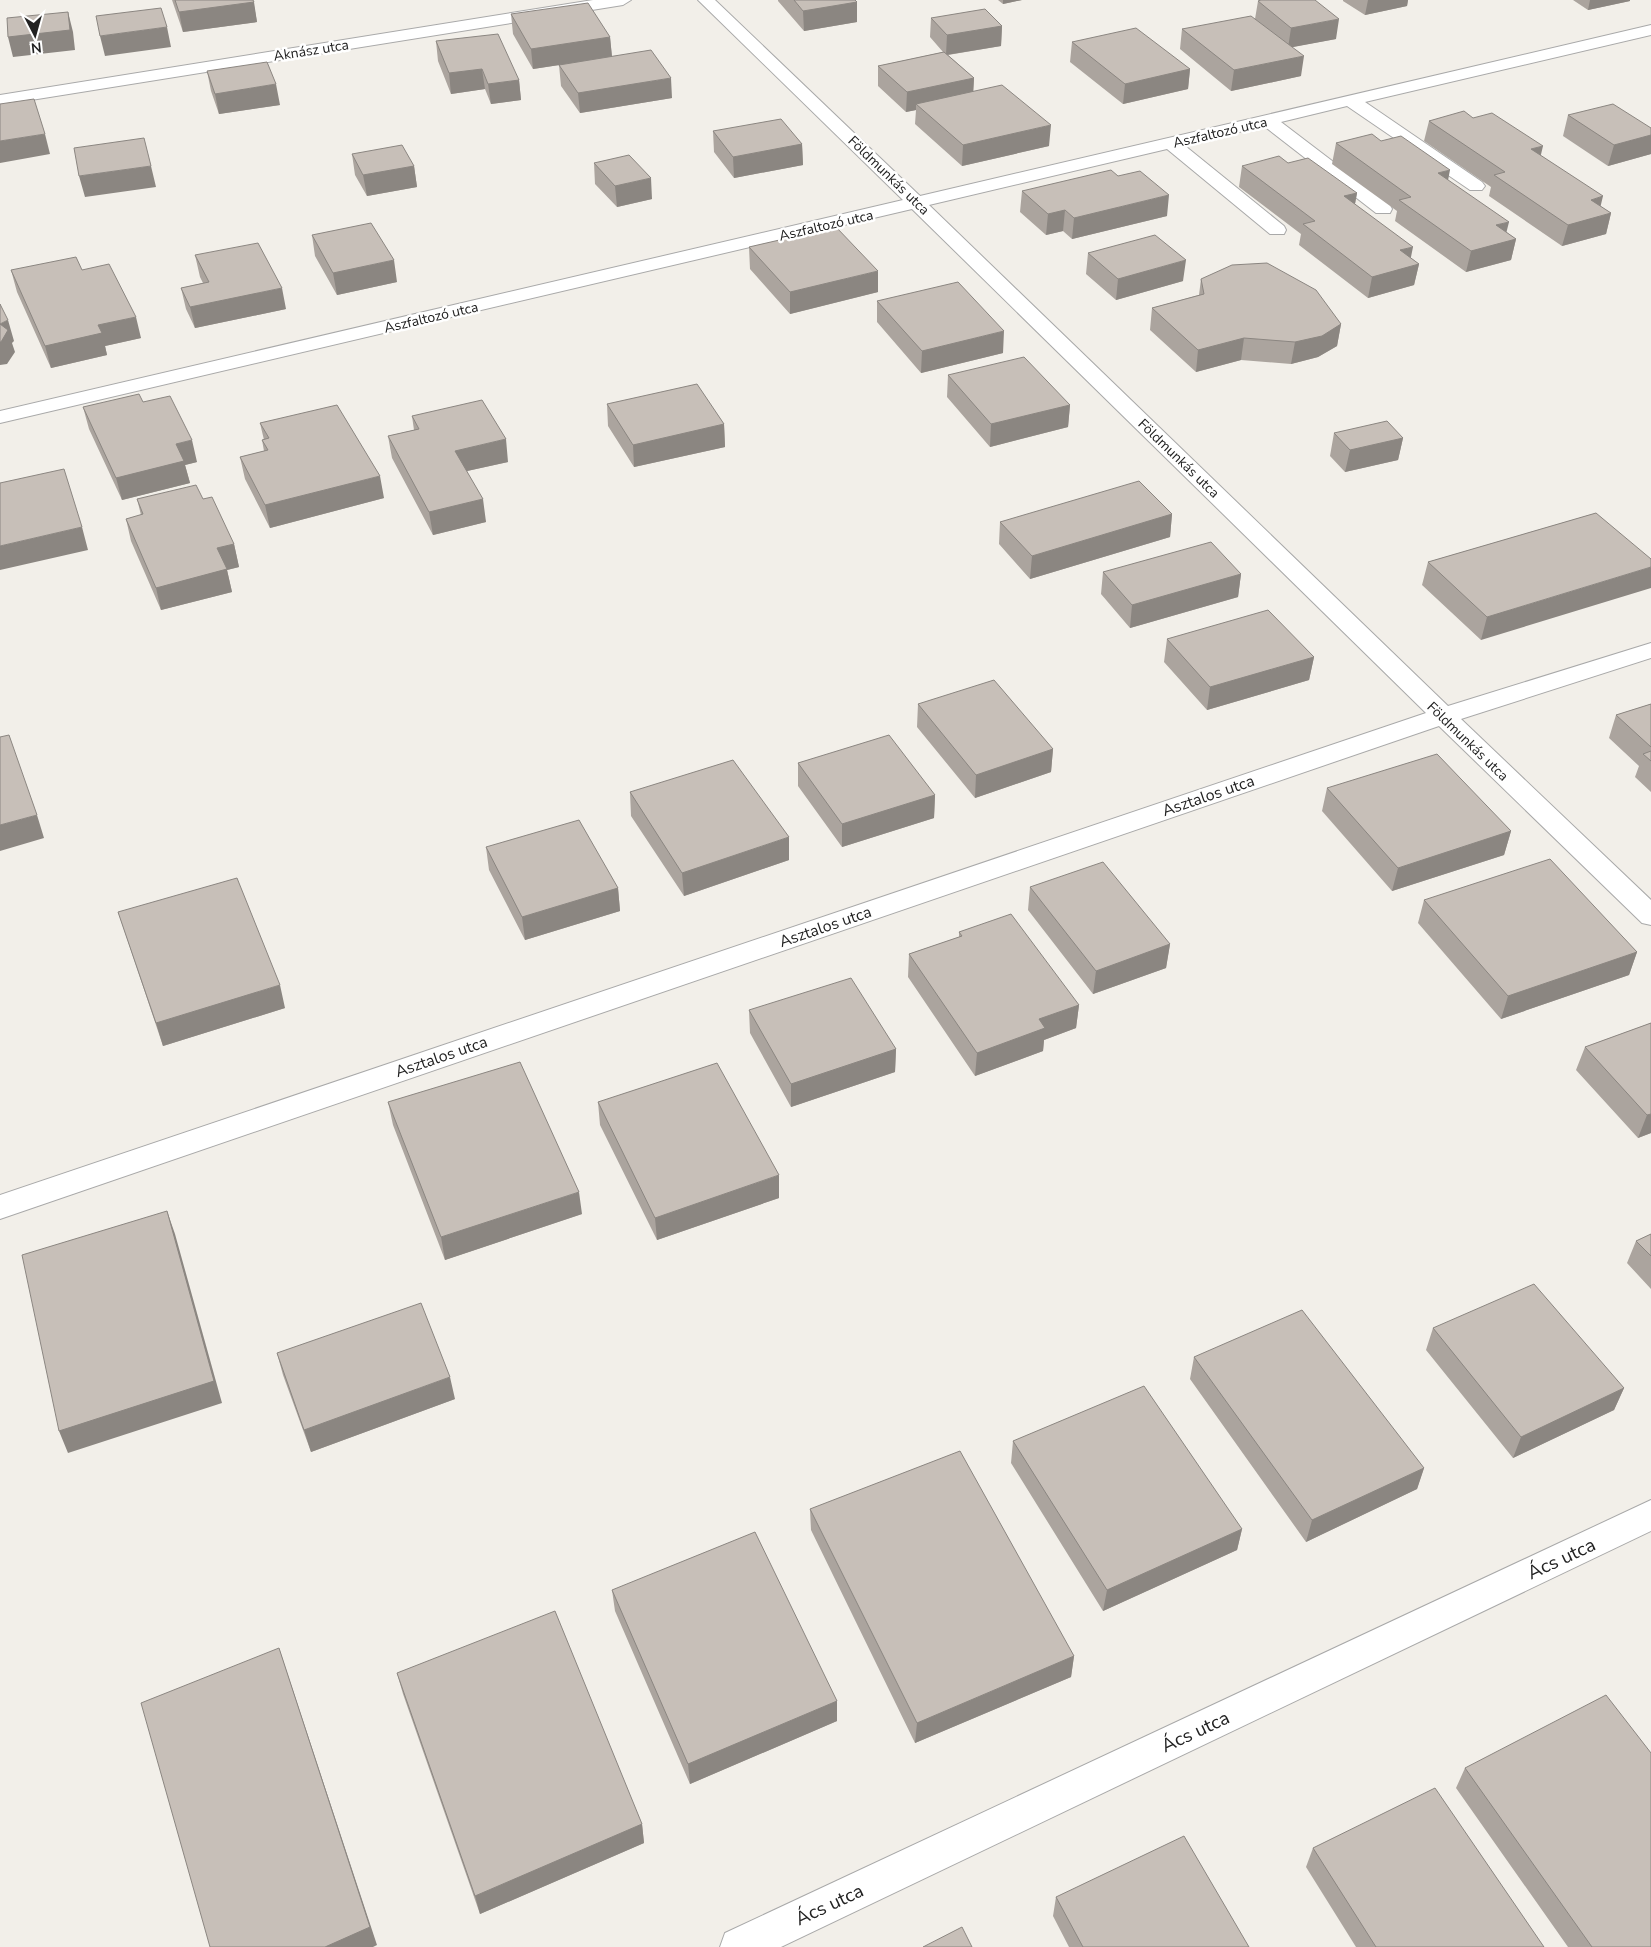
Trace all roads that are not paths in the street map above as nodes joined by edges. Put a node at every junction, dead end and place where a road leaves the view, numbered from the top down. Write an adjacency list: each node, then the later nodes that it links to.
1 (622, 0): 4 (street, Aknász utca)
2 (706, 0): 9 (street, Földmunkás utca)
3 (1651, 30): 5 (street, Aszfaltozó utca)
4 (0, 100)
5 (1351, 101): 6 (street, Aszfaltozó utca); 8 (street)
6 (1268, 121): 7 (street, Aszfaltozó utca); 10 (street)
7 (1170, 143): 9 (street, Aszfaltozó utca); 11 (street)
8 (1476, 186)
9 (919, 203): 12 (street, Aszfaltozó utca); 14 (street, Földmunkás utca)
10 (1383, 209)
11 (1277, 230)
12 (0, 417)
13 (1651, 650): 14 (street, Asztalos utca)
14 (1443, 717): 15 (street, Földmunkás utca); 16 (street, Asztalos utca)
15 (1651, 916)
16 (0, 1207)
17 (1651, 1515): 18 (street, Ács utca)
18 (739, 1947)

